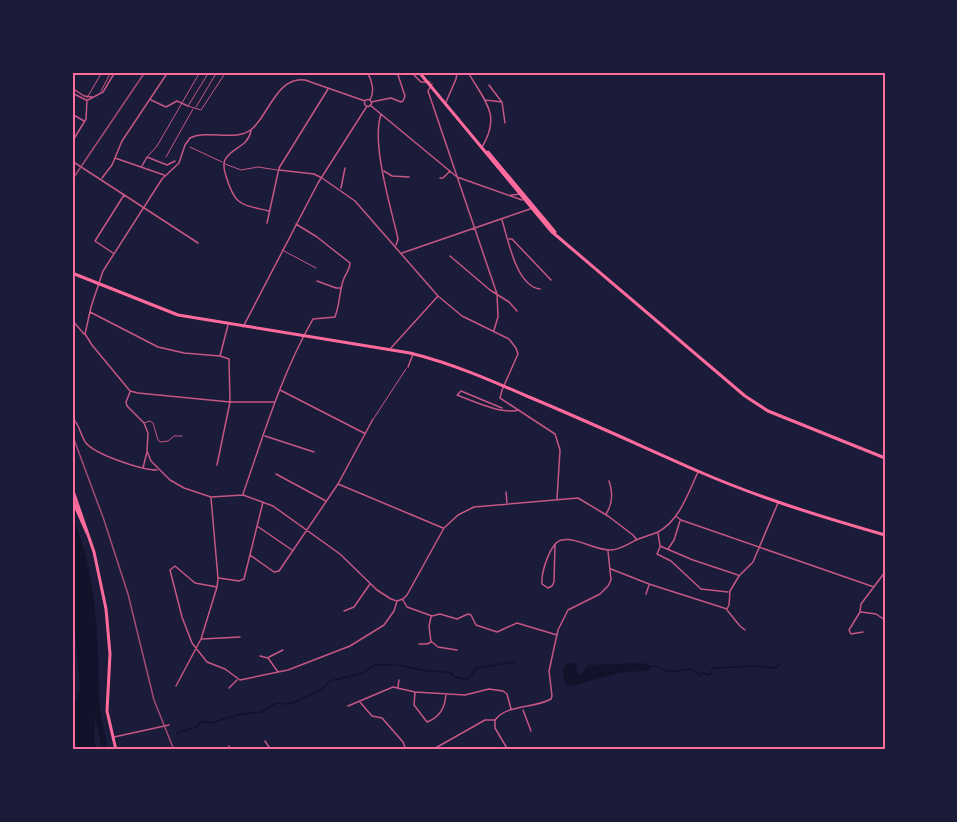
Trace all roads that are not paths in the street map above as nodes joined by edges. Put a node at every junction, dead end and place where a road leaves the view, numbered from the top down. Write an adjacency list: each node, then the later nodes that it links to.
1 (102, 72): 21 (lane)
2 (113, 72): 20 (street); 20 (lane)
3 (168, 72): 24 (street)
4 (200, 72): 29 (lane)
5 (209, 72): 31 (lane)
6 (217, 72): 33 (lane)
7 (367, 72): 27 (street)
8 (392, 72): 13 (street)
9 (411, 72): 15 (street)
10 (420, 72): 15 (main road)
11 (457, 72): 30 (street)
12 (468, 72): 25 (street)
13 (397, 74): 27 (street)
14 (224, 75): 33 (lane)
15 (430, 84): 30 (main road); 48 (street)
16 (489, 84): 28 (street)
17 (72, 88): 21 (street)
18 (328, 88): 26 (street); 38 (street); 52 (street)
19 (72, 93): 23 (street)
20 (101, 93): 22 (street)
21 (87, 97): 22 (street); 23 (lane)
22 (93, 97): 23 (street)
23 (87, 100): 36 (street)
24 (150, 100): 29 (street); 44 (street)
25 (484, 100): 28 (street); 41 (street)
26 (364, 101): 27 (street); 32 (street)
27 (370, 102): 32 (street); 35 (street)
28 (501, 102): 37 (street)
29 (182, 103): 31 (street); 42 (lane)
30 (446, 103): 41 (main road)
31 (188, 106): 33 (lane)
32 (366, 106): 56 (street)
33 (195, 108): 43 (lane)
34 (72, 114): 36 (street)
35 (382, 114): 51 (street); 53 (street)
36 (85, 121): 39 (street)
37 (506, 123)
38 (251, 130): 47 (street); 55 (street)
39 (72, 142)
40 (190, 147): 47 (lane)
41 (483, 147): 63 (main road)
42 (147, 157): 46 (street); 49 (street)
43 (166, 157)
44 (115, 158): 49 (street); 60 (street)
45 (72, 161): 60 (street)
46 (175, 161)
47 (224, 163): 52 (lane); 68 (street)
48 (453, 165): 51 (street); 58 (street)
49 (141, 167): 55 (street)
50 (345, 168): 61 (street)
51 (447, 169): 54 (street)
52 (279, 170): 56 (street); 68 (street)
53 (383, 171): 57 (street); 75 (street)
54 (450, 171): 58 (street); 59 (street)
55 (165, 176): 66 (street)
56 (322, 177): 61 (street); 71 (street)
57 (409, 177)
58 (457, 177): 64 (street); 72 (street)
59 (440, 178)
60 (101, 180): 62 (street)
61 (340, 189): 75 (street)
62 (124, 194): 66 (street); 77 (street)
63 (521, 194): 64 (street); 65 (main road)
64 (510, 195): 65 (street)
65 (525, 199): 67 (main road)
66 (144, 207): 74 (street); 77 (street)
67 (533, 208): 69 (street); 116 (main road)
68 (269, 212): 70 (street)
69 (501, 219): 72 (street); 73 (street)
70 (267, 223)
71 (296, 224): 76 (street); 85 (street)
72 (474, 228): 78 (street); 87 (street)
73 (508, 239): 82 (street); 86 (street)
74 (198, 243)
75 (394, 246): 78 (street)
76 (282, 250): 80 (lane); 93 (street)
77 (114, 254): 84 (street)
78 (401, 254): 88 (street)
79 (450, 256): 87 (street)
80 (316, 268)
81 (72, 273): 84 (main road)
82 (551, 280)
83 (317, 281): 85 (street)
84 (99, 283): 90 (street); 92 (main road)
85 (342, 288): 96 (street)
86 (540, 289)
87 (496, 294): 89 (street); 94 (street)
88 (438, 296): 94 (street); 97 (street)
89 (517, 311)
90 (89, 312): 95 (street); 99 (street)
91 (72, 320): 95 (street)
92 (228, 325): 93 (main road); 99 (street)
93 (243, 327): 96 (main road)
94 (494, 331): 101 (street)
95 (85, 334): 103 (street)
96 (304, 336): 97 (main road); 102 (street)
97 (390, 350): 98 (main road)
98 (414, 354): 100 (street); 101 (main road)
99 (220, 356): 104 (street)
100 (408, 367): 109 (lane)
101 (504, 386): 107 (street); 122 (main road)
102 (279, 389): 105 (street); 111 (street)
103 (130, 391): 104 (street); 110 (street)
104 (230, 402): 105 (street); 119 (street)
105 (274, 402): 113 (street)
106 (503, 409): 106 (street); 107 (street)
107 (520, 410): 132 (street)
108 (72, 418): 120 (street)
109 (374, 419): 111 (street)
110 (144, 423): 112 (lane); 114 (street)
111 (365, 434): 125 (street)
112 (182, 436)
113 (264, 436): 115 (street); 129 (street)
114 (147, 451): 117 (street); 118 (street)
115 (314, 452)
116 (885, 458)
117 (151, 461): 118 (street); 121 (street)
118 (145, 462): 120 (street)
119 (217, 465)
120 (143, 468): 121 (street)
121 (158, 470): 130 (street)
122 (699, 471): 135 (main road); 139 (street)
123 (276, 474): 134 (street)
124 (609, 481): 138 (street)
125 (338, 484): 134 (street); 142 (street)
126 (72, 488): 153 (main road)
127 (506, 492): 136 (street)
128 (72, 493): 137 (main road)
129 (243, 495): 130 (street); 133 (street)
130 (211, 497): 158 (street)
131 (72, 499): 137 (main road)
132 (557, 499): 136 (street); 138 (street)
133 (264, 502): 141 (street); 143 (street)
134 (326, 502): 143 (street)
135 (778, 502): 145 (main road); 149 (street)
136 (507, 503): 142 (street)
137 (76, 506): 153 (main road)
138 (605, 514): 146 (street)
139 (676, 516): 140 (street); 144 (street)
140 (681, 520): 149 (street); 152 (street)
141 (257, 526): 150 (street); 154 (street)
142 (444, 528): 165 (street)
143 (308, 530): 150 (street); 159 (street)
144 (658, 532): 146 (street); 148 (street)
145 (885, 534)
146 (637, 540): 151 (street)
147 (555, 544): 147 (street); 151 (street)
148 (660, 546): 152 (street); 163 (street)
149 (759, 547): 157 (street); 162 (street)
150 (293, 550): 154 (street)
151 (608, 550): 155 (street)
152 (668, 550): 157 (street)
153 (94, 552): 199 (main road)
154 (250, 555): 158 (street)
155 (610, 568): 160 (street); 174 (street)
156 (885, 572): 162 (street)
157 (739, 576): 163 (street)
158 (218, 578): 161 (street)
159 (370, 583): 166 (street); 168 (street)
160 (649, 584): 164 (street); 167 (street)
161 (217, 587): 176 (street); 179 (street)
162 (874, 587): 169 (street)
163 (729, 592): 167 (street)
164 (646, 594)
165 (402, 599): 166 (street); 170 (street)
166 (397, 601): 184 (street)
167 (727, 609): 172 (street)
168 (344, 611)
169 (860, 612): 171 (street); 173 (street)
170 (432, 616): 174 (street); 177 (street)
171 (885, 620)
172 (746, 630)
173 (863, 632)
174 (557, 635): 194 (street)
175 (240, 637): 176 (street)
176 (201, 639): 179 (street)
177 (431, 642): 178 (street); 181 (street)
178 (418, 644)
179 (196, 649): 185 (street); 187 (street)
180 (283, 650): 183 (street)
181 (457, 650)
182 (260, 656): 183 (street)
183 (268, 658): 184 (street)
184 (279, 673): 185 (street)
185 (237, 679): 188 (street)
186 (399, 680): 189 (street)
187 (176, 686)
188 (229, 688)
189 (398, 688): 190 (street); 192 (street)
190 (415, 692): 191 (street); 191 (street)
191 (446, 693): 195 (street)
192 (359, 701): 193 (street); 205 (street)
193 (348, 706)
194 (523, 708): 195 (street); 198 (street)
195 (511, 709): 196 (street)
196 (495, 720): 206 (street); 207 (street)
197 (169, 725): 199 (street)
198 (531, 731)
199 (113, 737): 202 (main road)
200 (265, 741): 204 (street)
201 (229, 746): 203 (street)
202 (116, 750)
203 (231, 750)
204 (271, 750)
205 (406, 750)
206 (432, 750)
207 (508, 750)

